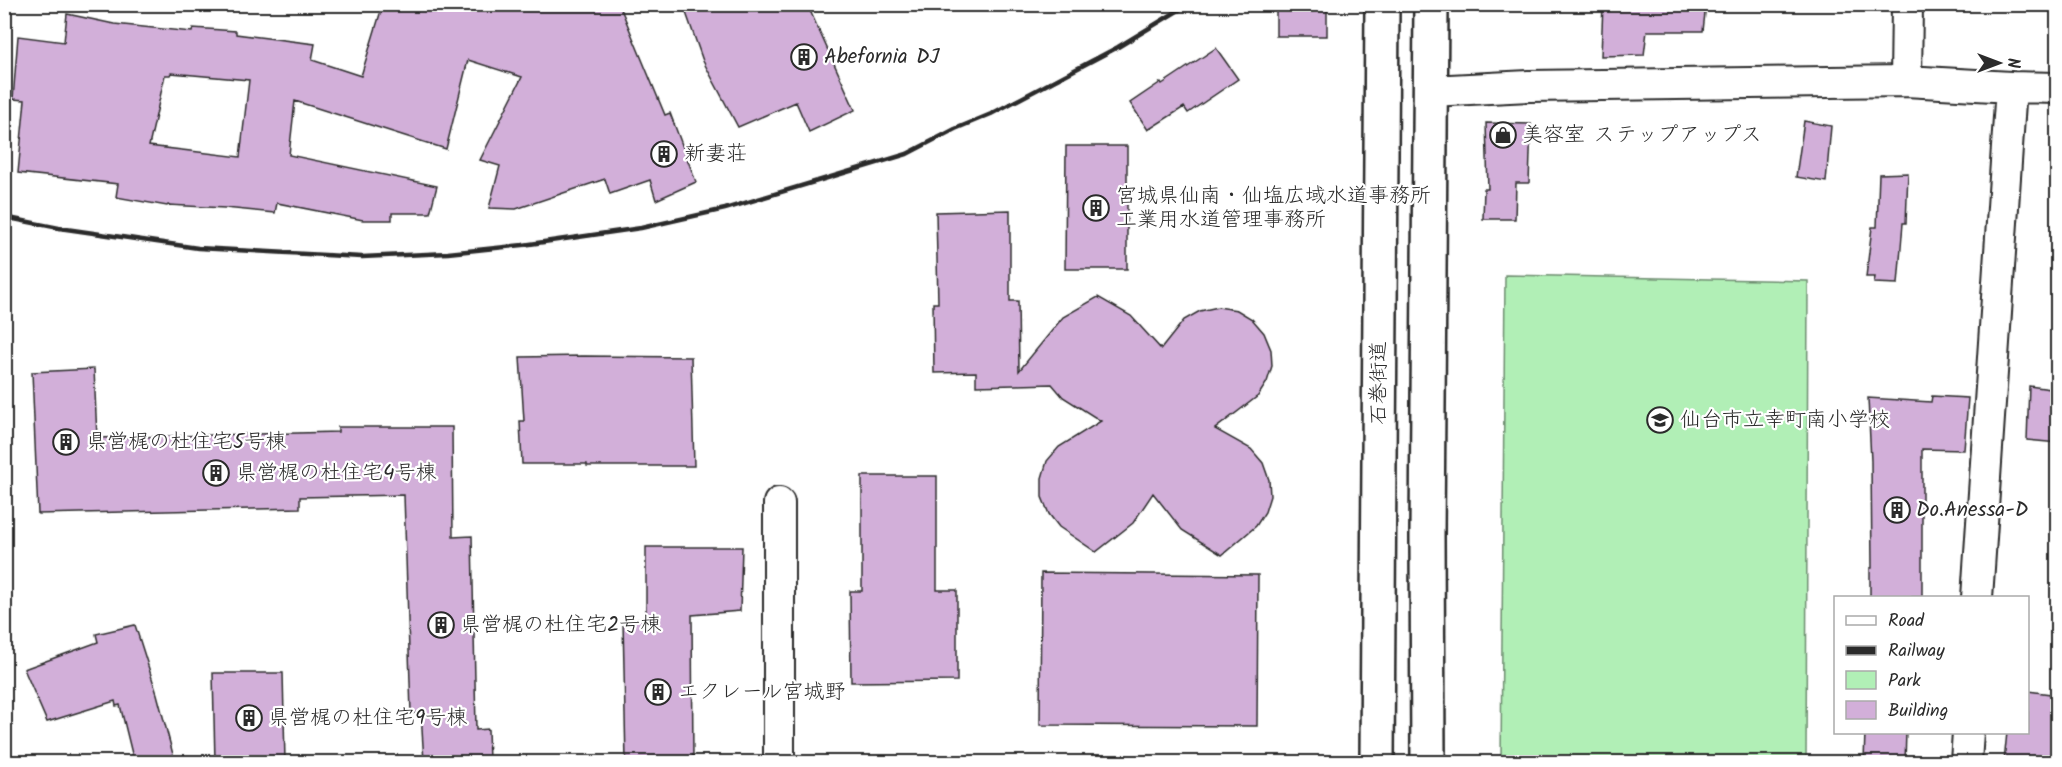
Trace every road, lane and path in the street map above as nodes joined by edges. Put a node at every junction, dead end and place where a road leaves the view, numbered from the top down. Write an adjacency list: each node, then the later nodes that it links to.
1 (1382, 4): 12 (street, 石巻街道)
2 (1431, 4): 7 (street)
3 (1907, 4): 4 (street)
4 (1905, 81): 5 (street); 7 (street)
5 (2011, 87): 6 (street); 9 (street)
6 (2058, 88)
7 (1430, 91): 13 (street)
8 (779, 503): 11 (street)
9 (1977, 596)
10 (1968, 734): 14 (street)
11 (779, 762)
12 (1377, 762)
13 (1428, 762)
14 (1966, 762)

